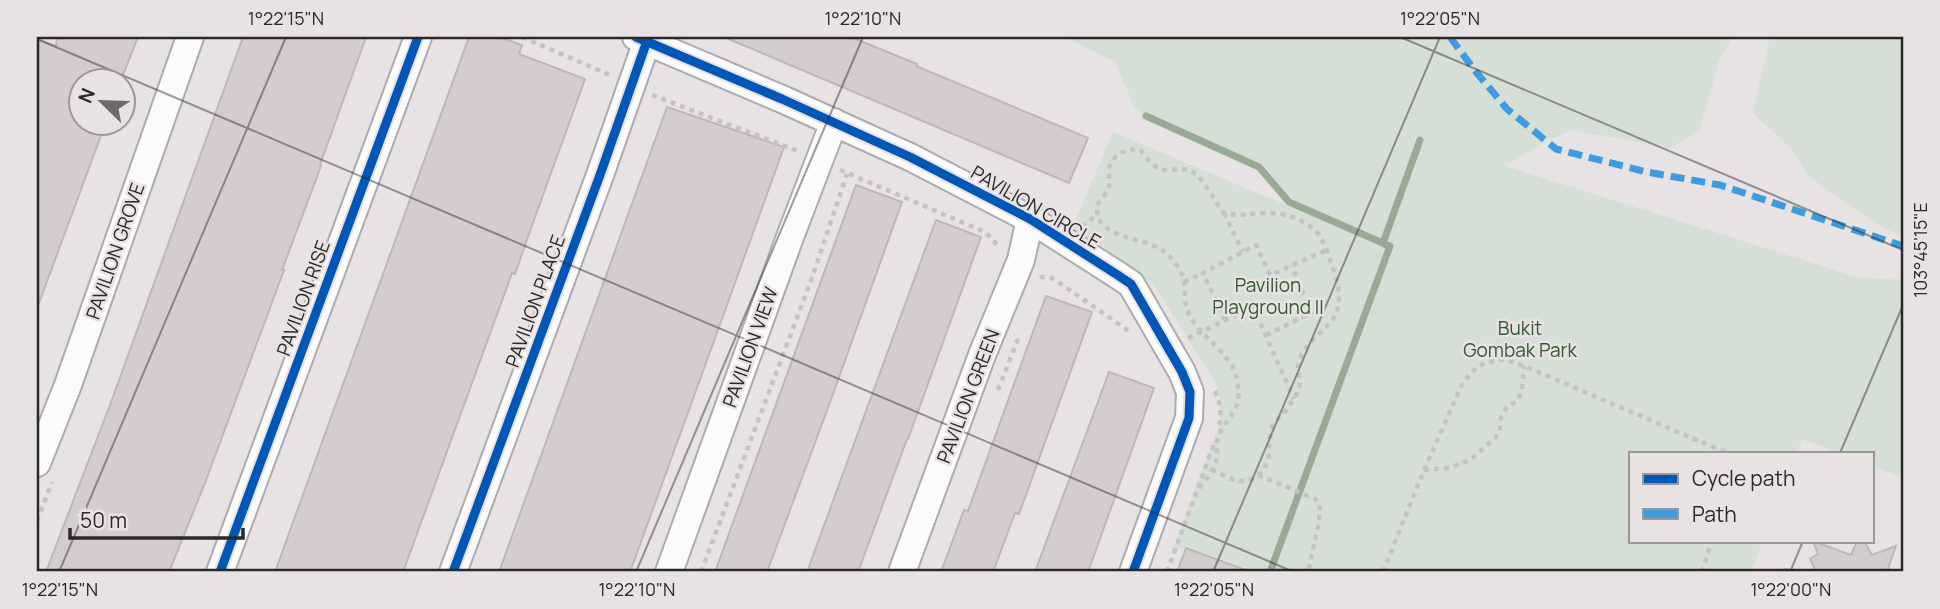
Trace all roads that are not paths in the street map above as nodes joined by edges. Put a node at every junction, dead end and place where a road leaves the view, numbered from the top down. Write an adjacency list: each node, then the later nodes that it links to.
1 (190, 37): 6 (street, PAVILION GROVE)
2 (418, 37): 7 (street, PAVILION RISE)
3 (641, 39): 4 (street, PAVILION CIRCLE); 8 (street, PAVILION PLACE)
4 (834, 122): 5 (street, PAVILION CIRCLE); 9 (street, PAVILION VIEW)
5 (1030, 219): 10 (street, PAVILION GREEN); 11 (street, PAVILION CIRCLE)
6 (37, 463)
7 (220, 572)
8 (453, 572)
9 (668, 572)
10 (902, 572)
11 (1133, 572)

